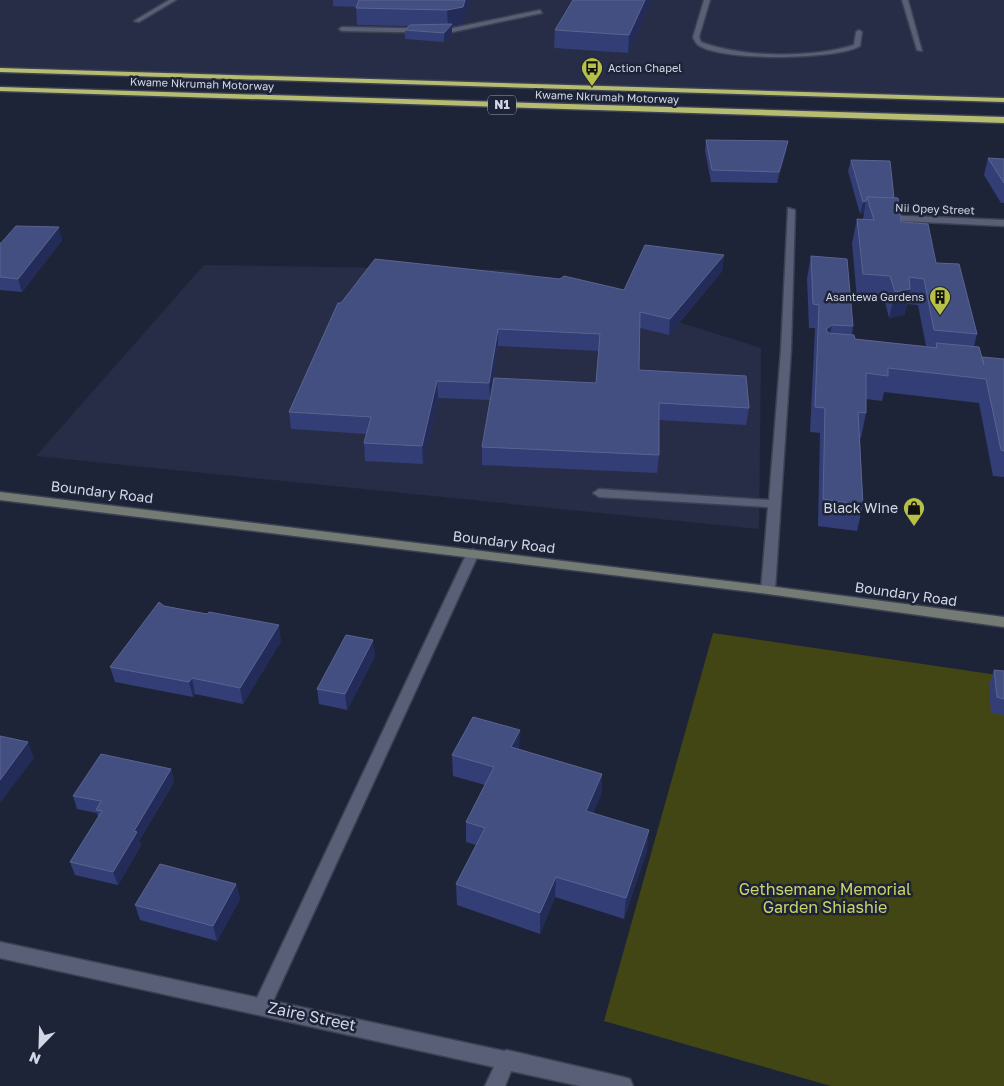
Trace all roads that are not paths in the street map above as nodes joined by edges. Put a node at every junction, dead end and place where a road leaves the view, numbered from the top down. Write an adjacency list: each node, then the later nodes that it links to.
1 (173, 0): 7 (street)
2 (707, 0): 9 (street)
3 (905, 0): 10 (street)
4 (505, 9): 6 (street)
5 (540, 12): 6 (street)
6 (506, 18): 8 (street)
7 (137, 21)
8 (342, 30)
9 (859, 32)
10 (920, 50)
11 (0, 70): 13 (highway, Kwame Nkrumah Motorway / N1)
12 (0, 90): 14 (highway, Kwame Nkrumah Motorway / N1)
13 (1004, 100)
14 (1004, 120)
15 (791, 210): 20 (street)
16 (875, 218): 17 (street, Nii Opey Street)
17 (1004, 223)
18 (599, 493): 20 (street)
19 (0, 496): 21 (main road, Boundary Road)
20 (775, 504): 22 (street)
21 (473, 553): 22 (main road, Boundary Road); 25 (street)
22 (768, 590): 23 (main road, Boundary Road)
23 (1004, 622)
24 (0, 950): 25 (street, Zaire Street)
25 (262, 1006): 26 (street, Zaire Street)
26 (507, 1059): 27 (street); 28 (street, Zaire Street)
27 (496, 1086)
28 (623, 1086)

